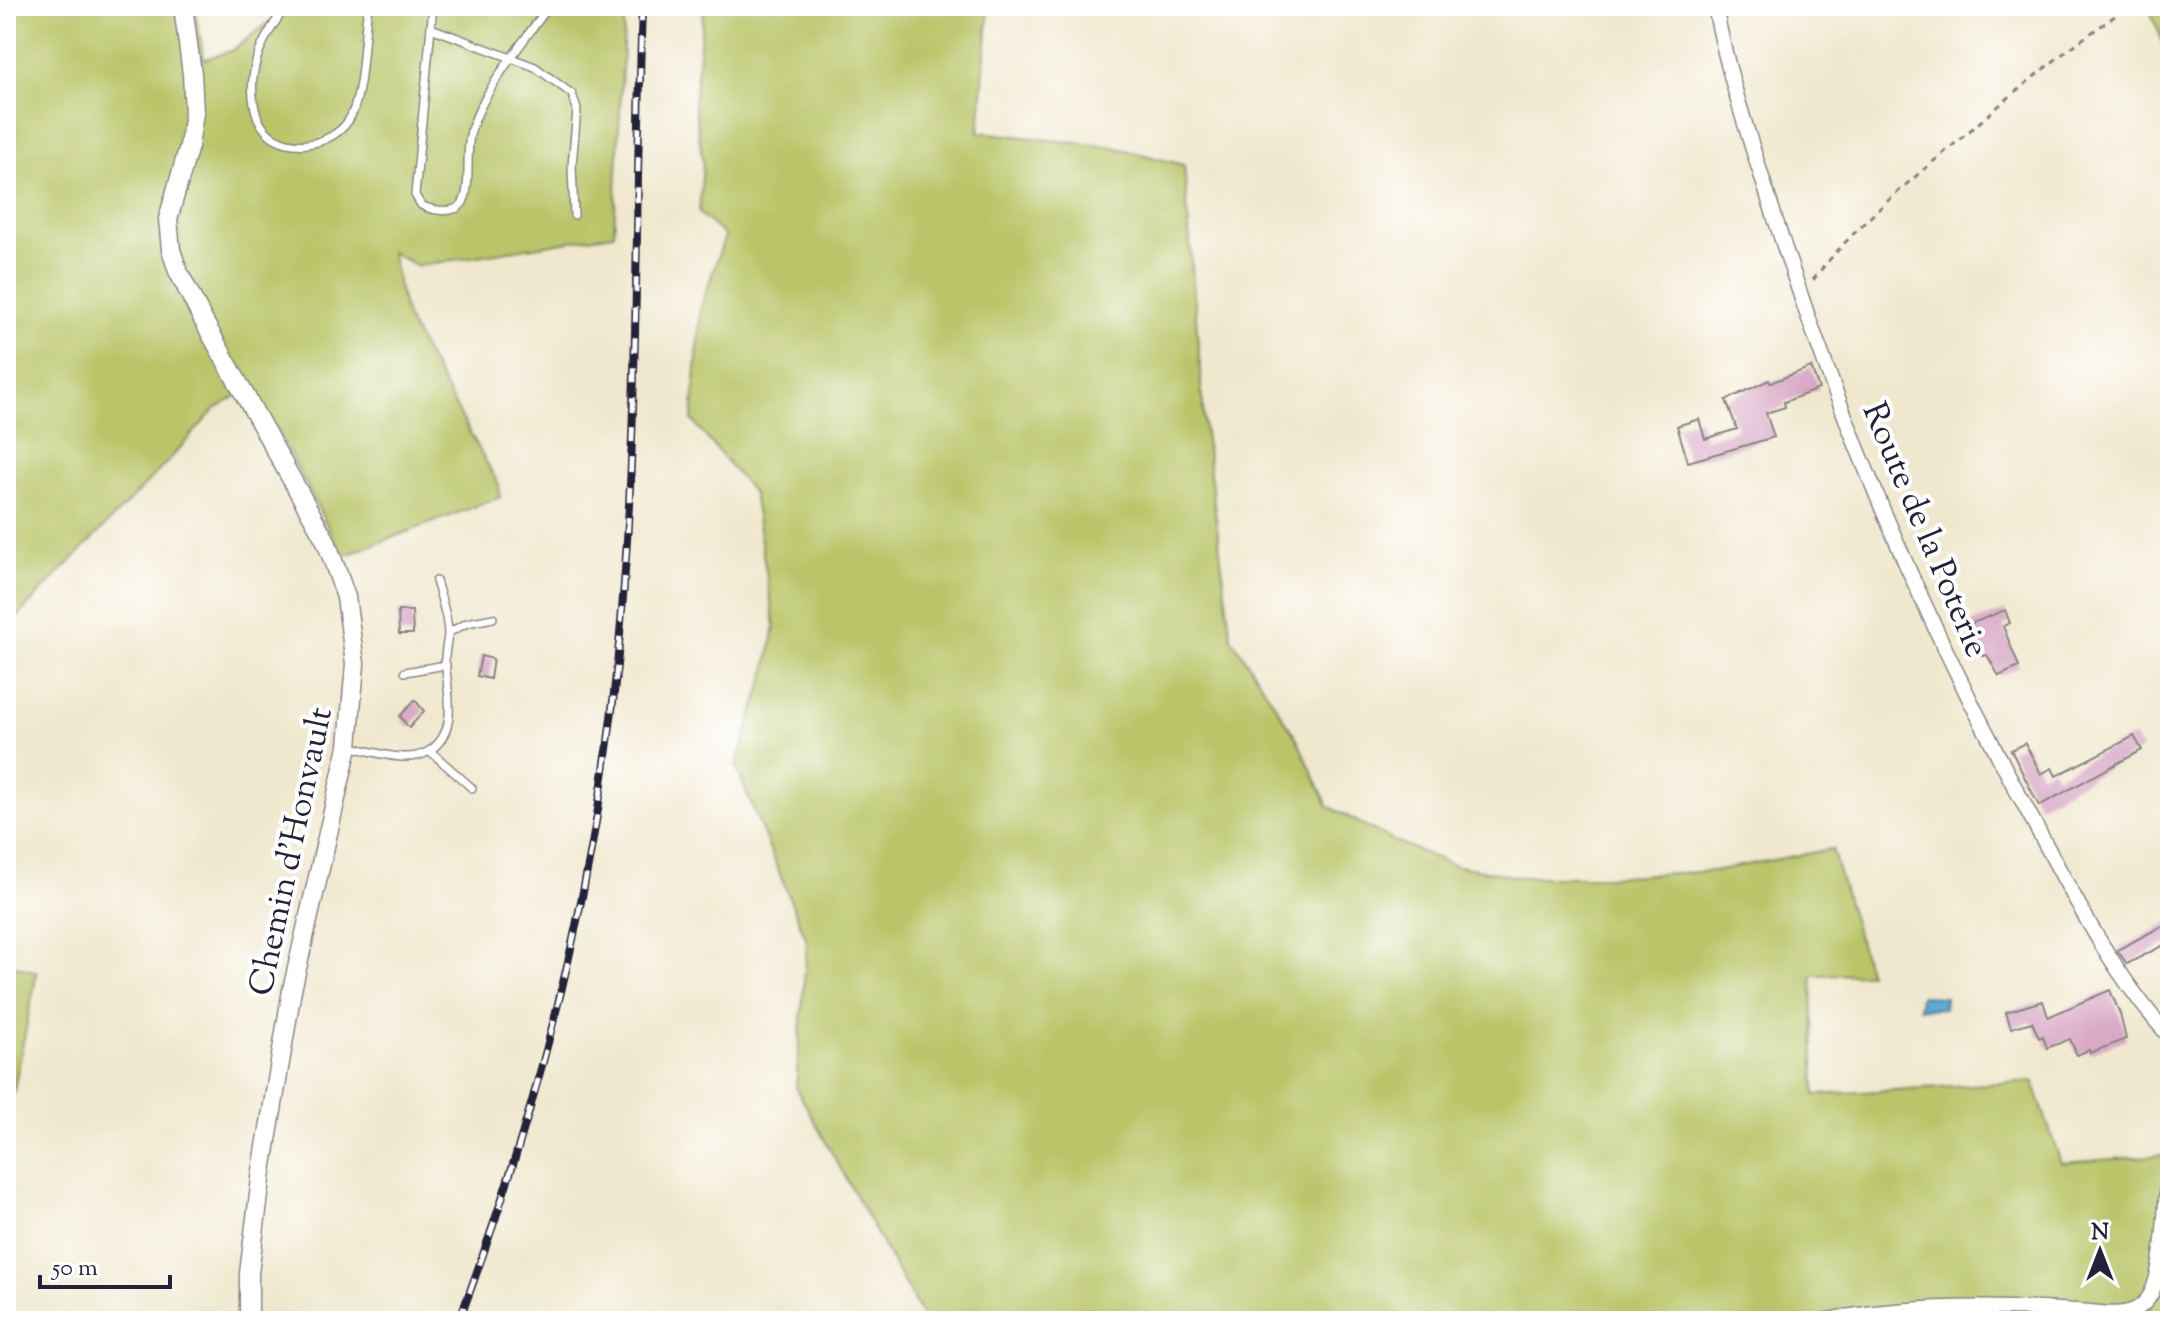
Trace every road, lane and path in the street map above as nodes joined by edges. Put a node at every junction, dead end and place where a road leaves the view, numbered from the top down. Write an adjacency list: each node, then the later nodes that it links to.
1 (183, 6): 17 (street, Chemin d'Honvault)
2 (286, 6): 3 (lane)
3 (368, 6)
4 (433, 6): 8 (lane)
5 (549, 6): 9 (lane)
6 (1715, 6): 11 (street, Route de la Poterie)
7 (2130, 6): 11 (path)
8 (431, 28): 9 (lane); 9 (lane)
9 (512, 59): 10 (lane)
10 (574, 215)
11 (1800, 296): 20 (street, Route de la Poterie)
12 (436, 581): 14 (lane)
13 (493, 618): 14 (lane)
14 (448, 633): 15 (lane)
15 (446, 665): 16 (lane); 18 (lane)
16 (405, 672)
17 (348, 746): 18 (lane); 22 (street, Chemin d'Honvault)
18 (430, 751): 19 (lane)
19 (472, 788)
20 (2170, 1037)
21 (2170, 1150): 23 (street)
22 (249, 1321)
23 (1821, 1321)

